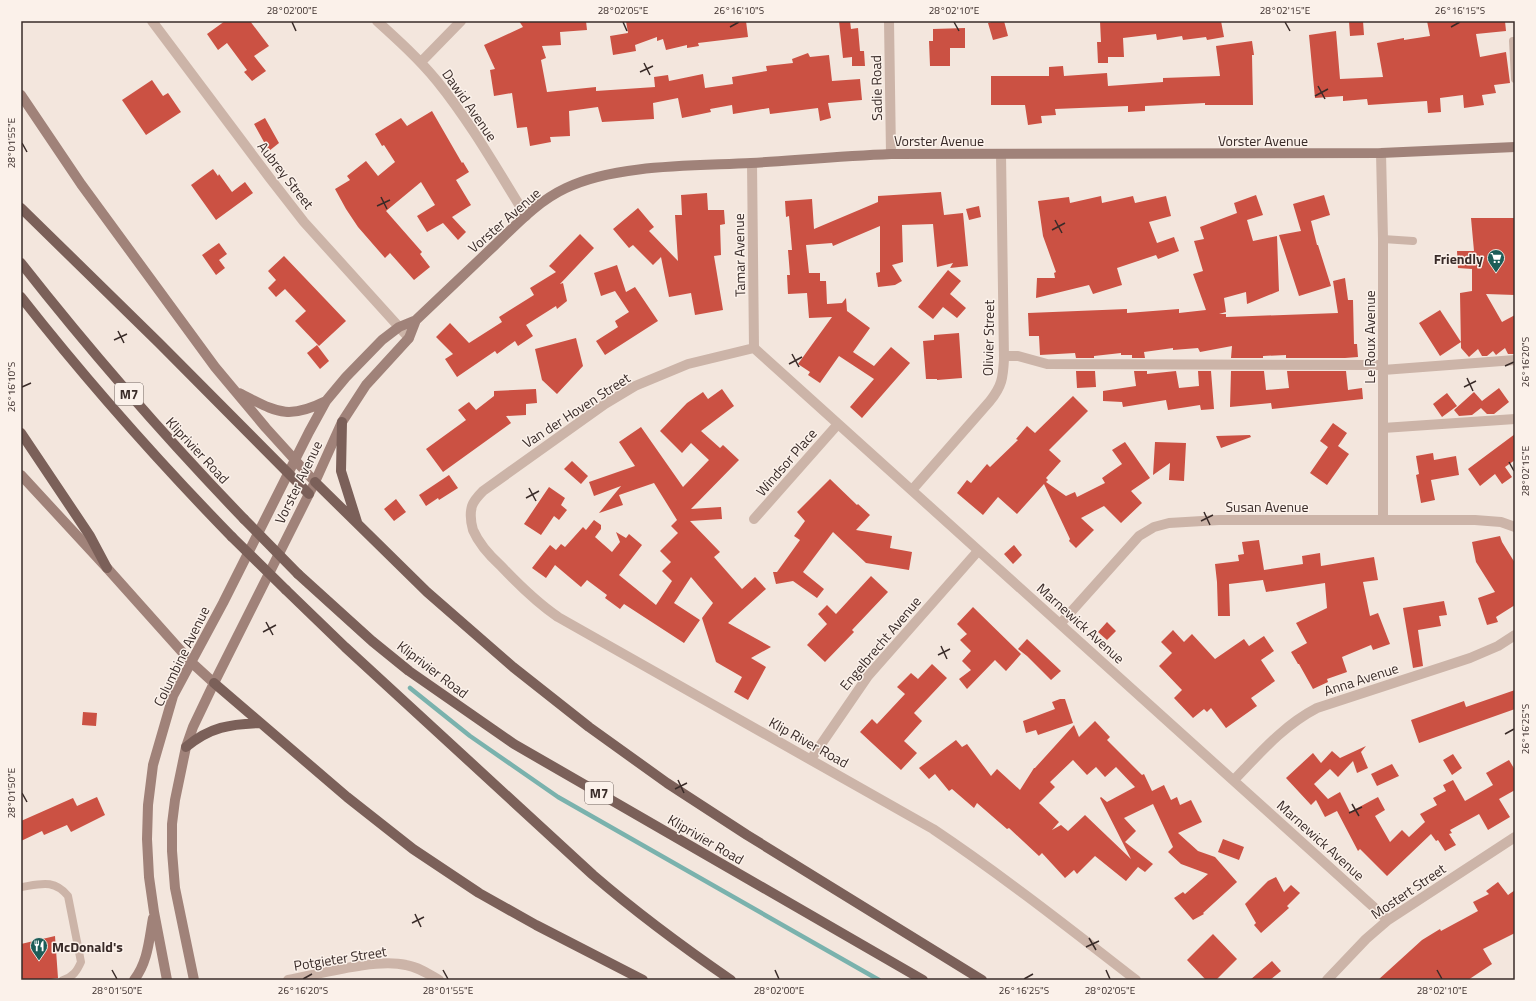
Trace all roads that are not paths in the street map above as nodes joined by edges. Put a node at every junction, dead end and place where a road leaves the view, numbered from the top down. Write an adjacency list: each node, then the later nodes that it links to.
1 (152, 21): 21 (street, Aubrey Street)
2 (377, 21): 6 (street, Dawid Avenue)
3 (461, 21): 6 (street)
4 (889, 21): 11 (street, Sadie Road)
5 (1512, 41): 7 (lane)
6 (421, 62): 15 (street, Dawid Avenue)
7 (1515, 79)
8 (21, 95): 27 (main road)
9 (1515, 147): 10 (main road, Vorster Avenue)
10 (1381, 153): 12 (main road, Vorster Avenue); 16 (street, Le Roux Avenue)
11 (890, 154): 12 (main road, Vorster Avenue); 13 (main road, Vorster Avenue)
12 (1001, 154): 24 (street, Olivier Street)
13 (752, 163): 15 (main road, Vorster Avenue); 23 (street, Tamar Avenue)
14 (21, 208): 35 (main road)
15 (526, 216): 20 (main road, Vorster Avenue)
16 (1383, 239): 17 (lane); 26 (street, Le Roux Avenue)
17 (1413, 240)
18 (21, 263): 68 (main road, Kliprivier Road / M7, bridge)
19 (21, 297): 67 (main road, M7, bridge)
20 (416, 320): 21 (main road, Vorster Avenue); 22 (main road, Vorster Avenue)
21 (399, 327): 22 (street, Aubrey Street); 28 (main road, Vorster Avenue)
22 (409, 338): 30 (main road, Vorster Avenue)
23 (754, 348): 31 (street, Marnewick Avenue); 44 (street, Van der Hoven Street)
24 (1004, 356): 26 (street); 38 (street, Olivier Street)
25 (1515, 360): 26 (street)
26 (1383, 368): 32 (street, Le Roux Avenue)
27 (235, 391): 28 (main road); 34 (main road)
28 (326, 401): 34 (main road, Vorster Avenue)
29 (1515, 419): 32 (street)
30 (342, 422): 37 (main road, Vorster Avenue); 42 (main road)
31 (838, 424): 38 (street, Marnewick Avenue); 40 (street, Windsor Place)
32 (1383, 428): 41 (street, Le Roux Avenue)
33 (21, 433): 47 (main road)
34 (295, 460): 35 (main road, Vorster Avenue); 37 (main road)
35 (288, 474): 39 (main road); 45 (main road, Vorster Avenue)
36 (21, 475): 47 (main road)
37 (315, 482): 39 (main road, Vorster Avenue); 42 (main road)
38 (912, 490): 46 (street, Marnewick Avenue)
39 (309, 494): 51 (main road, Vorster Avenue)
40 (754, 520)
41 (1383, 520): 43 (street, Susan Avenue); 48 (street, Susan Avenue)
42 (357, 524): 69 (main road)
43 (1515, 526)
44 (472, 528): 54 (street, Klip River Road)
45 (255, 540): 50 (main road, Columbine Avenue)
46 (978, 551): 48 (street, Marnewick Avenue); 54 (street, Engelbrecht Avenue)
47 (107, 568): 50 (main road)
48 (1061, 623): 55 (street, Marnewick Avenue)
49 (1515, 635): 55 (street, Anna Avenue)
50 (191, 662): 51 (main road); 58 (main road, Columbine Avenue)
51 (214, 683): 52 (main road); 53 (main road)
52 (260, 724): 53 (main road); 66 (main road)
53 (186, 747): 63 (main road)
54 (811, 759): 70 (street, Klip River Road)
55 (1234, 780): 59 (street, Marnewick Avenue)
56 (1515, 837): 59 (street, Mostert Street)
57 (21, 888): 60 (lane)
58 (154, 912): 61 (main road); 62 (main road, Columbine Avenue)
59 (1388, 920): 71 (street, Mostert Street)
60 (63, 980)
61 (134, 980)
62 (168, 980)
63 (194, 980)
64 (288, 980): 65 (street, Potgieter Street)
65 (439, 980)
66 (643, 980)
67 (731, 980)
68 (924, 980)
69 (982, 980)
70 (1136, 980)
71 (1327, 980)

